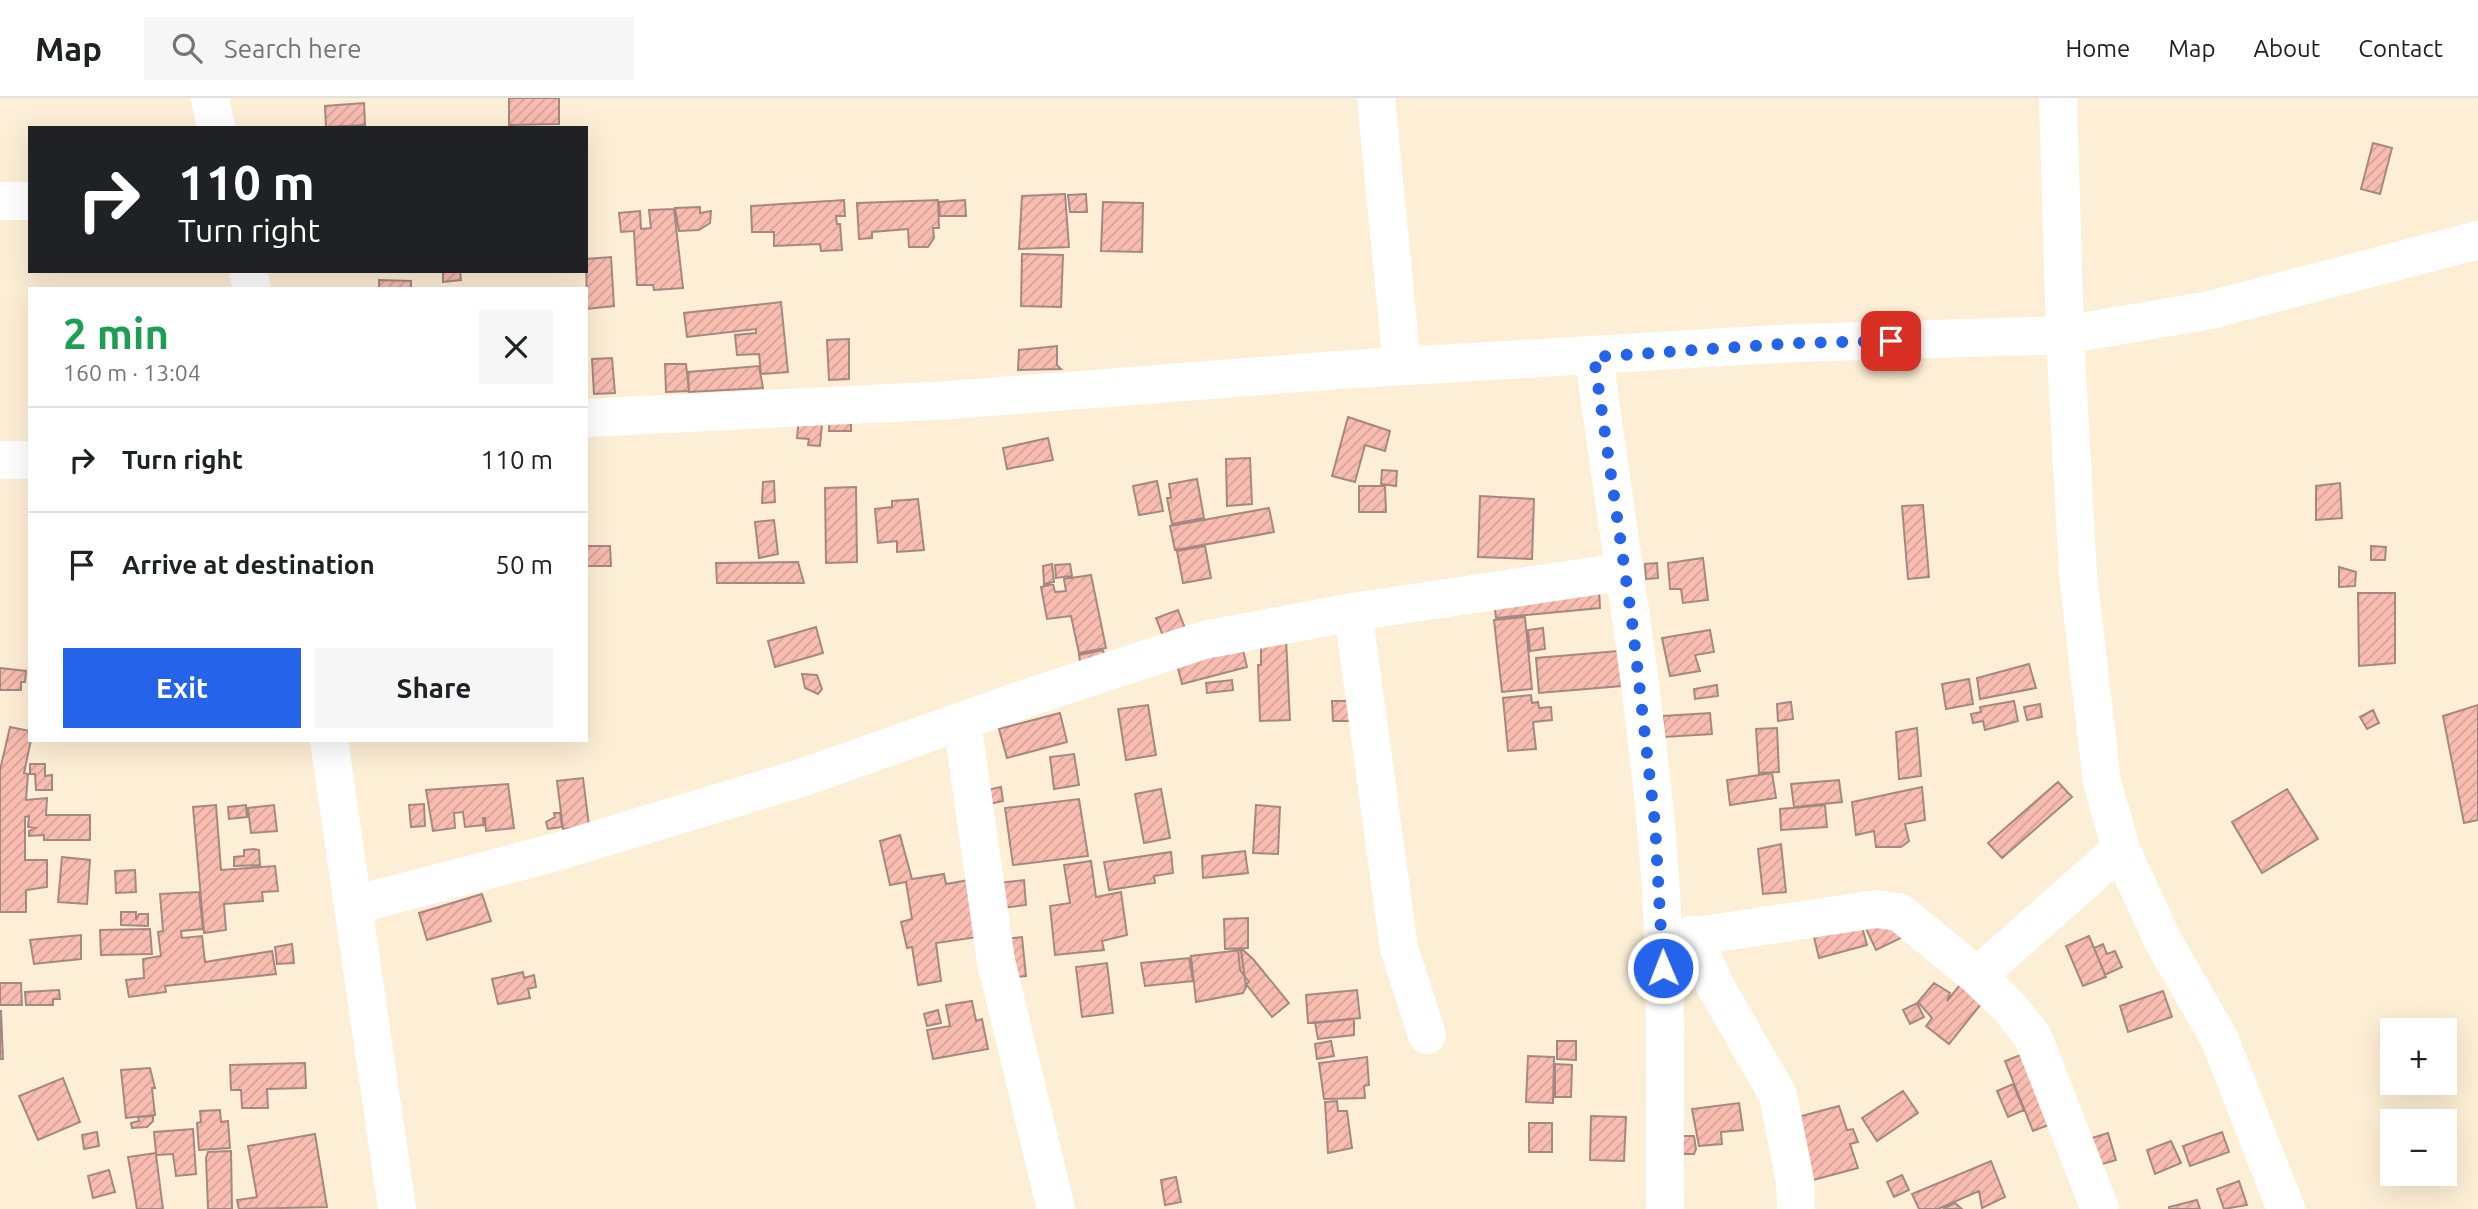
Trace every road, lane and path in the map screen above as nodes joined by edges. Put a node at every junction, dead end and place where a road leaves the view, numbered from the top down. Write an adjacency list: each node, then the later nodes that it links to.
1 (210, 98): 4 (street)
2 (1376, 98): 10 (street)
3 (2058, 98): 8 (street)
4 (216, 126)
5 (0, 201): 6 (street)
6 (28, 201)
7 (2478, 240): 8 (street)
8 (2065, 335): 9 (street); 18 (street)
9 (1594, 357): 10 (street); 14 (street)
10 (1402, 366): 11 (street)
11 (588, 418)
12 (0, 460): 13 (street)
13 (28, 460)
14 (1622, 572): 15 (street); 20 (street)
15 (1353, 612): 16 (street); 22 (street)
16 (962, 721): 19 (street); 24 (street)
17 (330, 742): 19 (street)
18 (2121, 849): 21 (street); 28 (street)
19 (354, 905): 23 (street)
20 (1678, 938): 21 (street); 25 (street); 26 (street)
21 (1977, 976): 27 (street)
22 (1427, 1035)
23 (397, 1209)
24 (1056, 1209)
25 (1665, 1209)
26 (1796, 1209)
27 (2100, 1209)
28 (2287, 1209)

